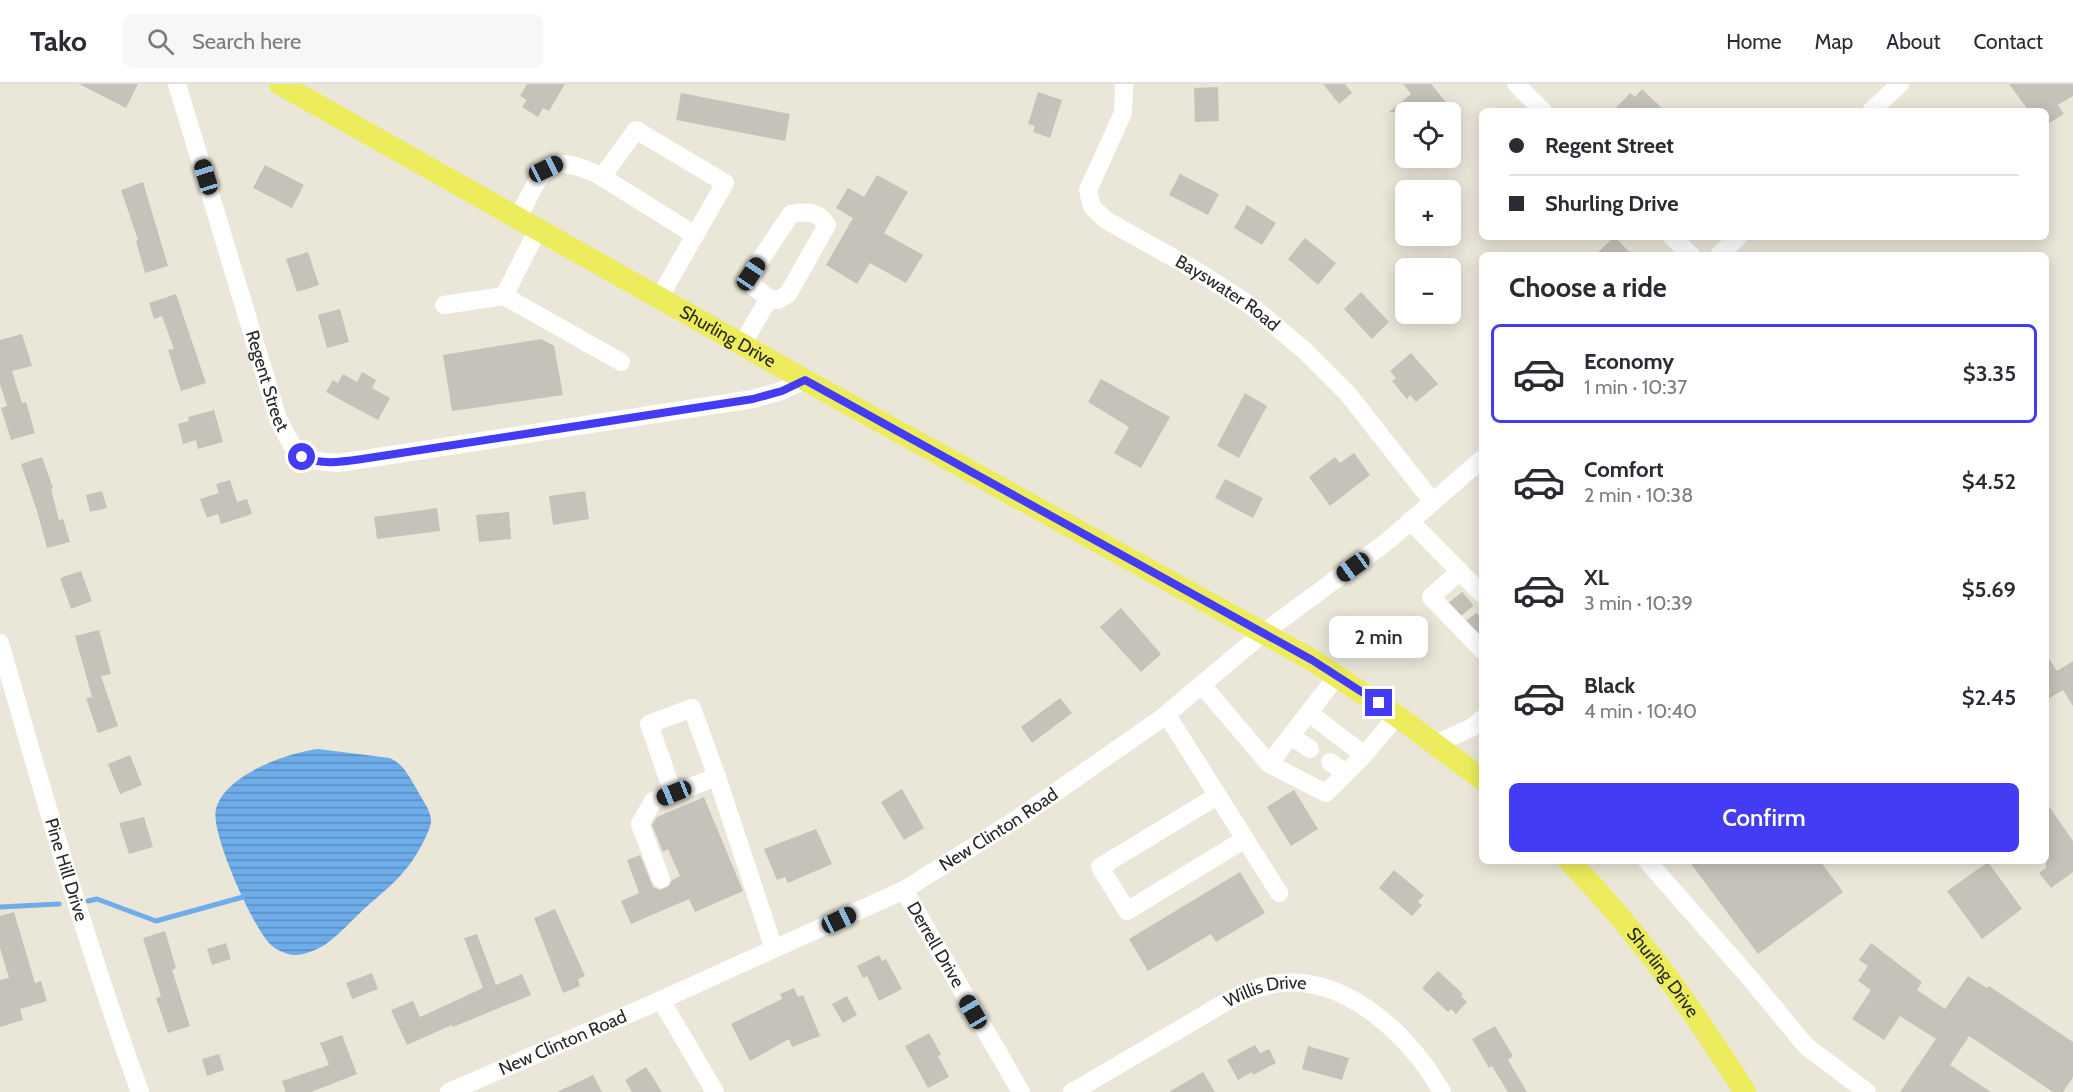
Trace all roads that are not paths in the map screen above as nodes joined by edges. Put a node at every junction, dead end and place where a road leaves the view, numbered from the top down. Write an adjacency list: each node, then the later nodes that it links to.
1 (177, 84): 22 (street, Regent Street)
2 (280, 84): 9 (main road, Shurling Drive)
3 (1124, 84): 24 (street, Bayswater Road)
4 (1516, 84): 6 (street)
5 (1900, 84): 7 (street)
6 (1540, 108)
7 (1874, 108)
8 (602, 177): 9 (street); 11 (street); 11 (street)
9 (518, 218): 10 (main road, Shurling Drive)
10 (538, 229): 16 (street); 18 (main road, Shurling Drive)
11 (695, 235): 18 (street)
12 (1675, 240): 14 (street)
13 (1735, 240): 15 (street)
14 (1688, 252)
15 (1722, 252)
16 (504, 297): 19 (street); 21 (street)
17 (769, 297): 17 (street); 20 (street)
18 (659, 298): 20 (main road, Shurling Drive)
19 (444, 305)
20 (742, 345): 22 (main road, Shurling Drive)
21 (621, 362)
22 (805, 380): 28 (main road, Shurling Drive)
23 (1479, 462): 24 (street, New Clinton Road)
24 (1432, 501): 25 (street, New Clinton Road)
25 (1410, 521): 26 (street); 28 (street, New Clinton Road)
26 (1460, 571): 27 (street); 30 (street)
27 (1477, 594)
28 (1263, 633): 31 (main road, Shurling Drive); 32 (street, New Clinton Road)
29 (0, 643): 56 (street, Pine Hill Drive)
30 (1479, 646)
31 (1337, 676): 33 (street); 35 (main road, Shurling Drive)
32 (1202, 685): 34 (street, New Clinton Road); 42 (street)
33 (1309, 713): 37 (street); 40 (street)
34 (1167, 715): 47 (street); 52 (street, New Clinton Road)
35 (1397, 716): 38 (main road, Shurling Drive); 40 (street)
36 (1479, 721): 38 (street)
37 (1291, 736): 39 (street); 42 (street)
38 (1437, 743): 45 (main road, Shurling Drive)
39 (1310, 749)
40 (1364, 755): 43 (street)
41 (1330, 762): 43 (street)
42 (1269, 764): 43 (street)
43 (1346, 773)
44 (717, 777): 46 (street); 46 (street); 54 (street)
45 (1479, 777)
46 (674, 793): 51 (street)
47 (1217, 796): 48 (street); 48 (street)
48 (1245, 839): 53 (street)
49 (1572, 864): 62 (main road, Shurling Drive)
50 (1650, 864): 63 (street)
51 (660, 879)
52 (904, 890): 54 (street, New Clinton Road); 59 (street, Derrell Drive)
53 (1279, 893)
54 (774, 949): 55 (street, New Clinton Road)
55 (661, 1000): 57 (street, New Clinton Road); 58 (street)
56 (140, 1092)
57 (449, 1092)
58 (715, 1092)
59 (1021, 1092)
60 (1072, 1092): 61 (street, Willis Drive)
61 (1442, 1092)
62 (1745, 1092)
63 (1867, 1092)

